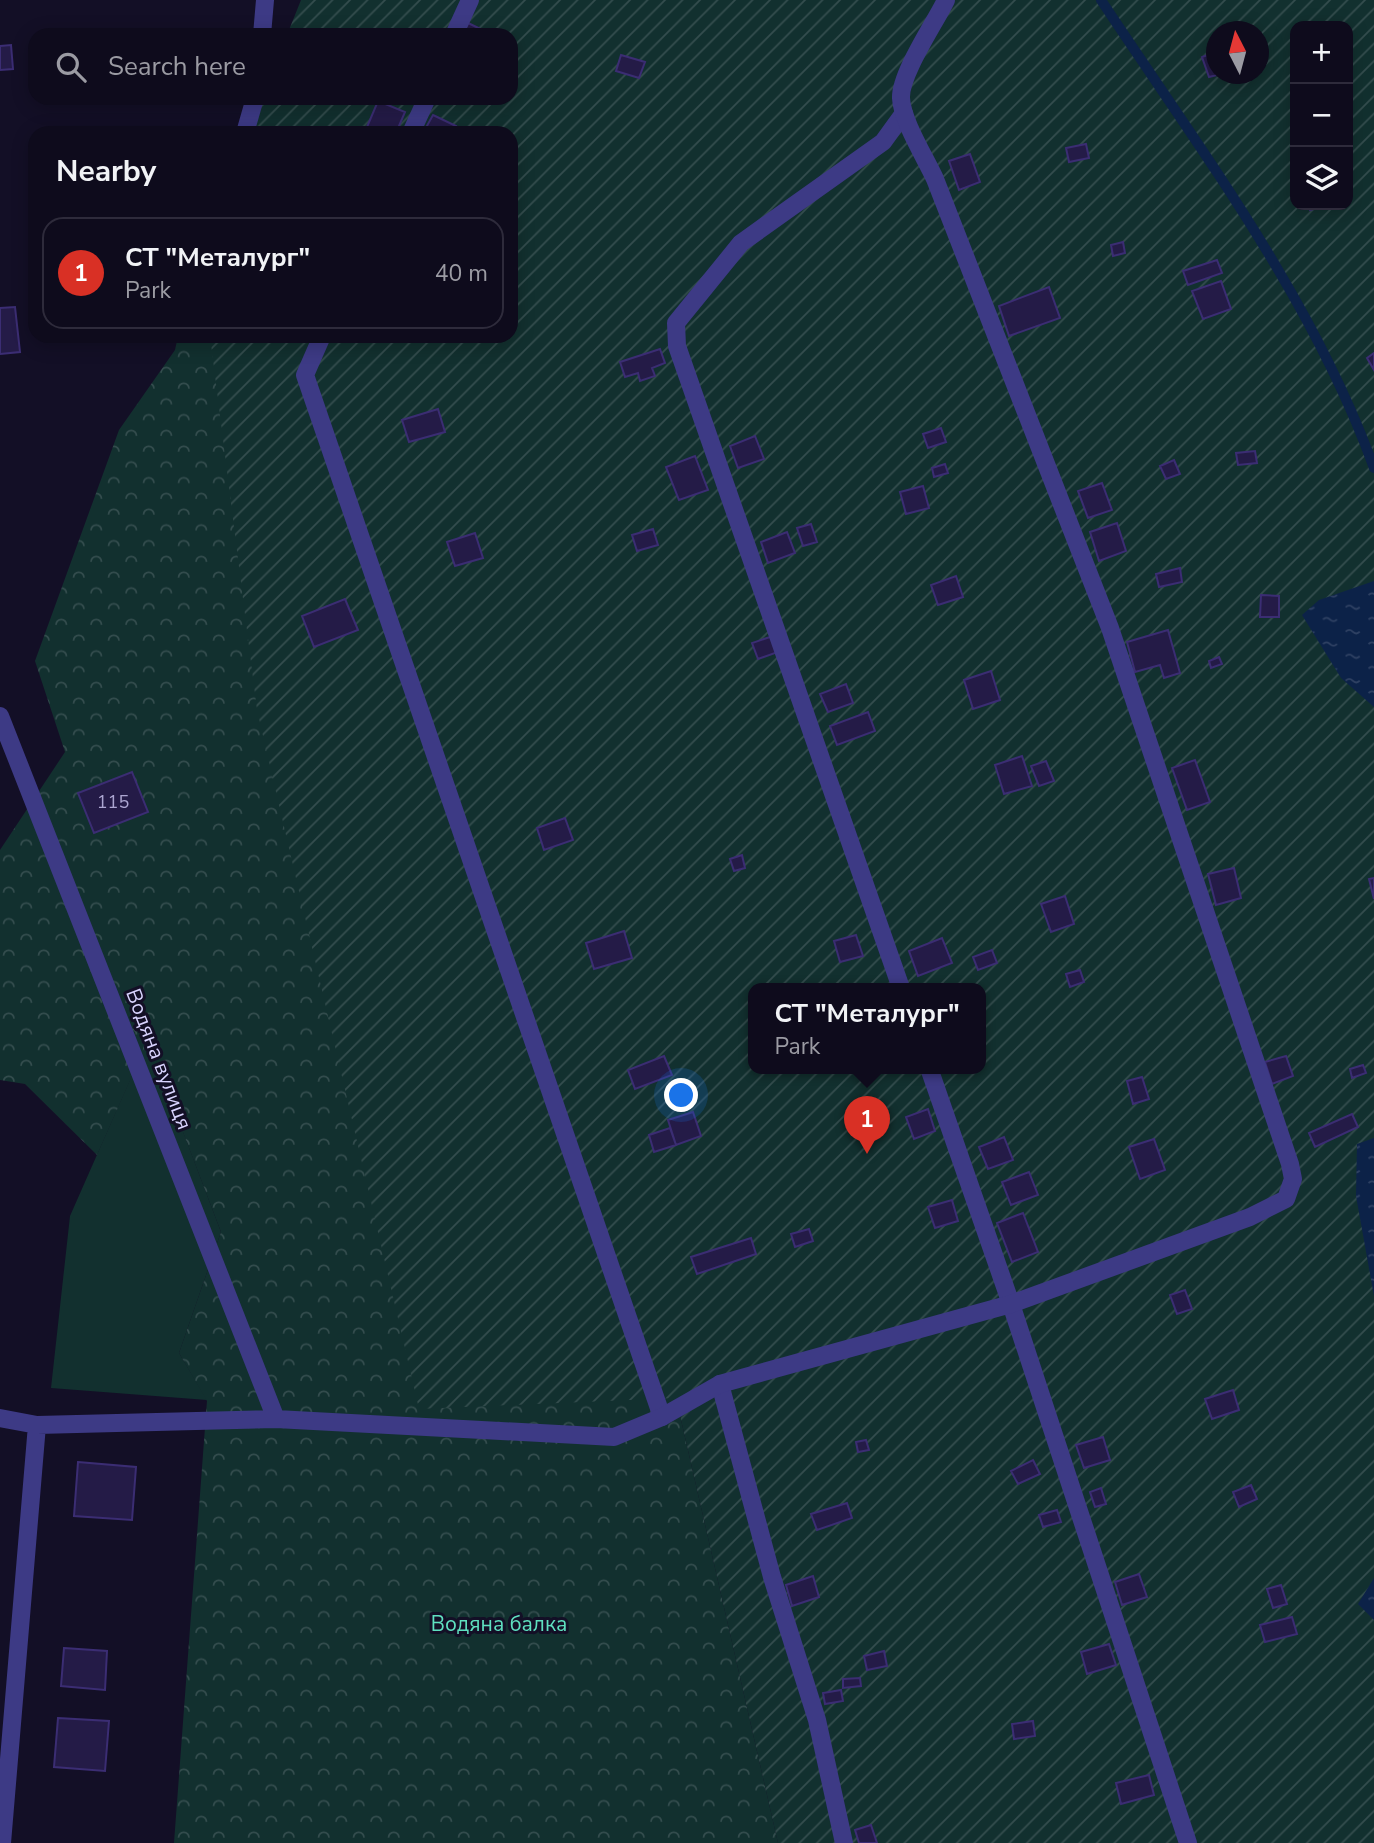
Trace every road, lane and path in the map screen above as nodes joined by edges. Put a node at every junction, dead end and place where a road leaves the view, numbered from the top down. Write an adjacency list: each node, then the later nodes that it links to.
1 (265, 0): 4 (street)
2 (470, 0): 5 (street)
3 (946, 0): 8 (street)
4 (263, 28)
5 (457, 28)
6 (253, 105): 9 (street)
7 (424, 105): 10 (street)
8 (904, 113): 13 (street); 15 (street)
9 (247, 126)
10 (414, 126)
11 (319, 343): 17 (street)
12 (0, 716): 19 (street, Водяна вулиця)
13 (899, 983)
14 (931, 1074): 15 (street)
15 (1012, 1304): 16 (street); 23 (street)
16 (720, 1384): 17 (street); 22 (street)
17 (662, 1417): 19 (street)
18 (0, 1418): 20 (street)
19 (276, 1419): 20 (street)
20 (37, 1425): 21 (street)
21 (2, 1843)
22 (844, 1843)
23 (1188, 1843)

